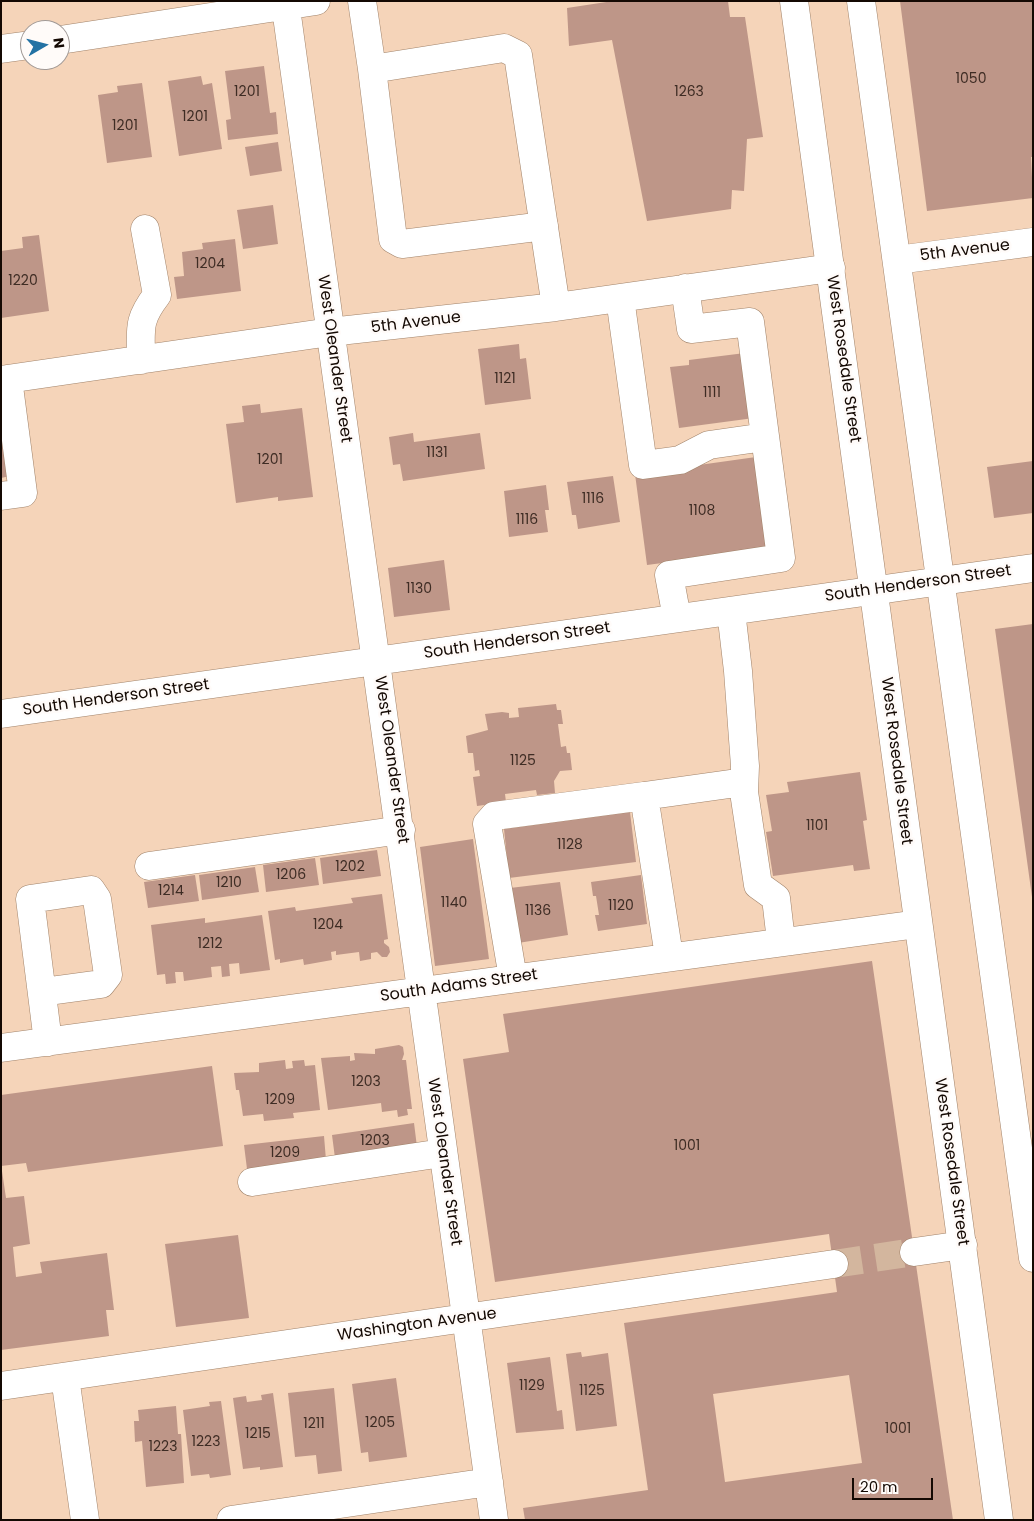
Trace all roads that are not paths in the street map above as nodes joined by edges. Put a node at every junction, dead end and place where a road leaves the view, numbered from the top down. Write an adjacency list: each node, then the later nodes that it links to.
1 (316, 1): 5 (street)
2 (362, 1): 9 (street)
3 (794, 1): 14 (street, West Rosedale Street)
4 (861, 1): 13 (street)
5 (285, 3): 6 (street); 18 (street, West Oleander Street)
6 (70, 38)
7 (20, 46): 8 (street)
8 (1, 49)
9 (372, 69): 10 (street); 10 (street)
10 (544, 226): 17 (street)
11 (146, 229): 19 (street)
12 (1033, 242): 13 (street, 5th Avenue)
13 (897, 260): 24 (street)
14 (830, 268): 15 (street, 5th Avenue); 25 (street, West Rosedale Street)
15 (686, 288): 16 (street, 5th Avenue); 21 (street)
16 (620, 298): 17 (street, 5th Avenue); 21 (street)
17 (556, 307): 18 (street, 5th Avenue)
18 (330, 332): 19 (street, 5th Avenue); 28 (street, West Oleander Street)
19 (142, 360): 20 (street, 5th Avenue)
20 (5, 380): 22 (street)
21 (765, 437): 27 (street)
22 (1, 496)
23 (1033, 568): 24 (street, South Henderson Street)
24 (939, 581): 25 (street, South Henderson Street); 45 (street)
25 (874, 590): 26 (street, South Henderson Street); 34 (street, West Rosedale Street)
26 (731, 611): 27 (street, South Henderson Street); 30 (street)
27 (677, 618): 28 (street, South Henderson Street)
28 (378, 661): 29 (street, South Henderson Street); 32 (street, West Oleander Street)
29 (1, 714)
30 (744, 782): 31 (street); 35 (street)
31 (644, 796): 36 (street); 37 (street)
32 (401, 830): 33 (street); 38 (street, West Oleander Street)
33 (149, 866)
34 (918, 924): 35 (street, South Adams Street); 44 (street, West Rosedale Street)
35 (781, 941): 36 (street, South Adams Street)
36 (669, 956): 37 (street, South Adams Street)
37 (513, 978): 38 (street, South Adams Street)
38 (422, 991): 40 (street, South Adams Street); 42 (street, West Oleander Street)
39 (42, 992): 40 (street)
40 (48, 1042): 41 (street, South Adams Street)
41 (1, 1048)
42 (442, 1153): 43 (street); 48 (street, West Oleander Street)
43 (252, 1182)
44 (963, 1245): 46 (street); 55 (street, West Rosedale Street)
45 (1032, 1245)
46 (914, 1252)
47 (834, 1264): 48 (street, Washington Avenue)
48 (466, 1318): 49 (street, Washington Avenue); 51 (street, West Oleander Street)
49 (65, 1377): 50 (street, Washington Avenue); 52 (street)
50 (1, 1386)
51 (489, 1482): 53 (street); 54 (street, West Oleander Street)
52 (85, 1520)
53 (230, 1520)
54 (494, 1520)
55 (999, 1520)

